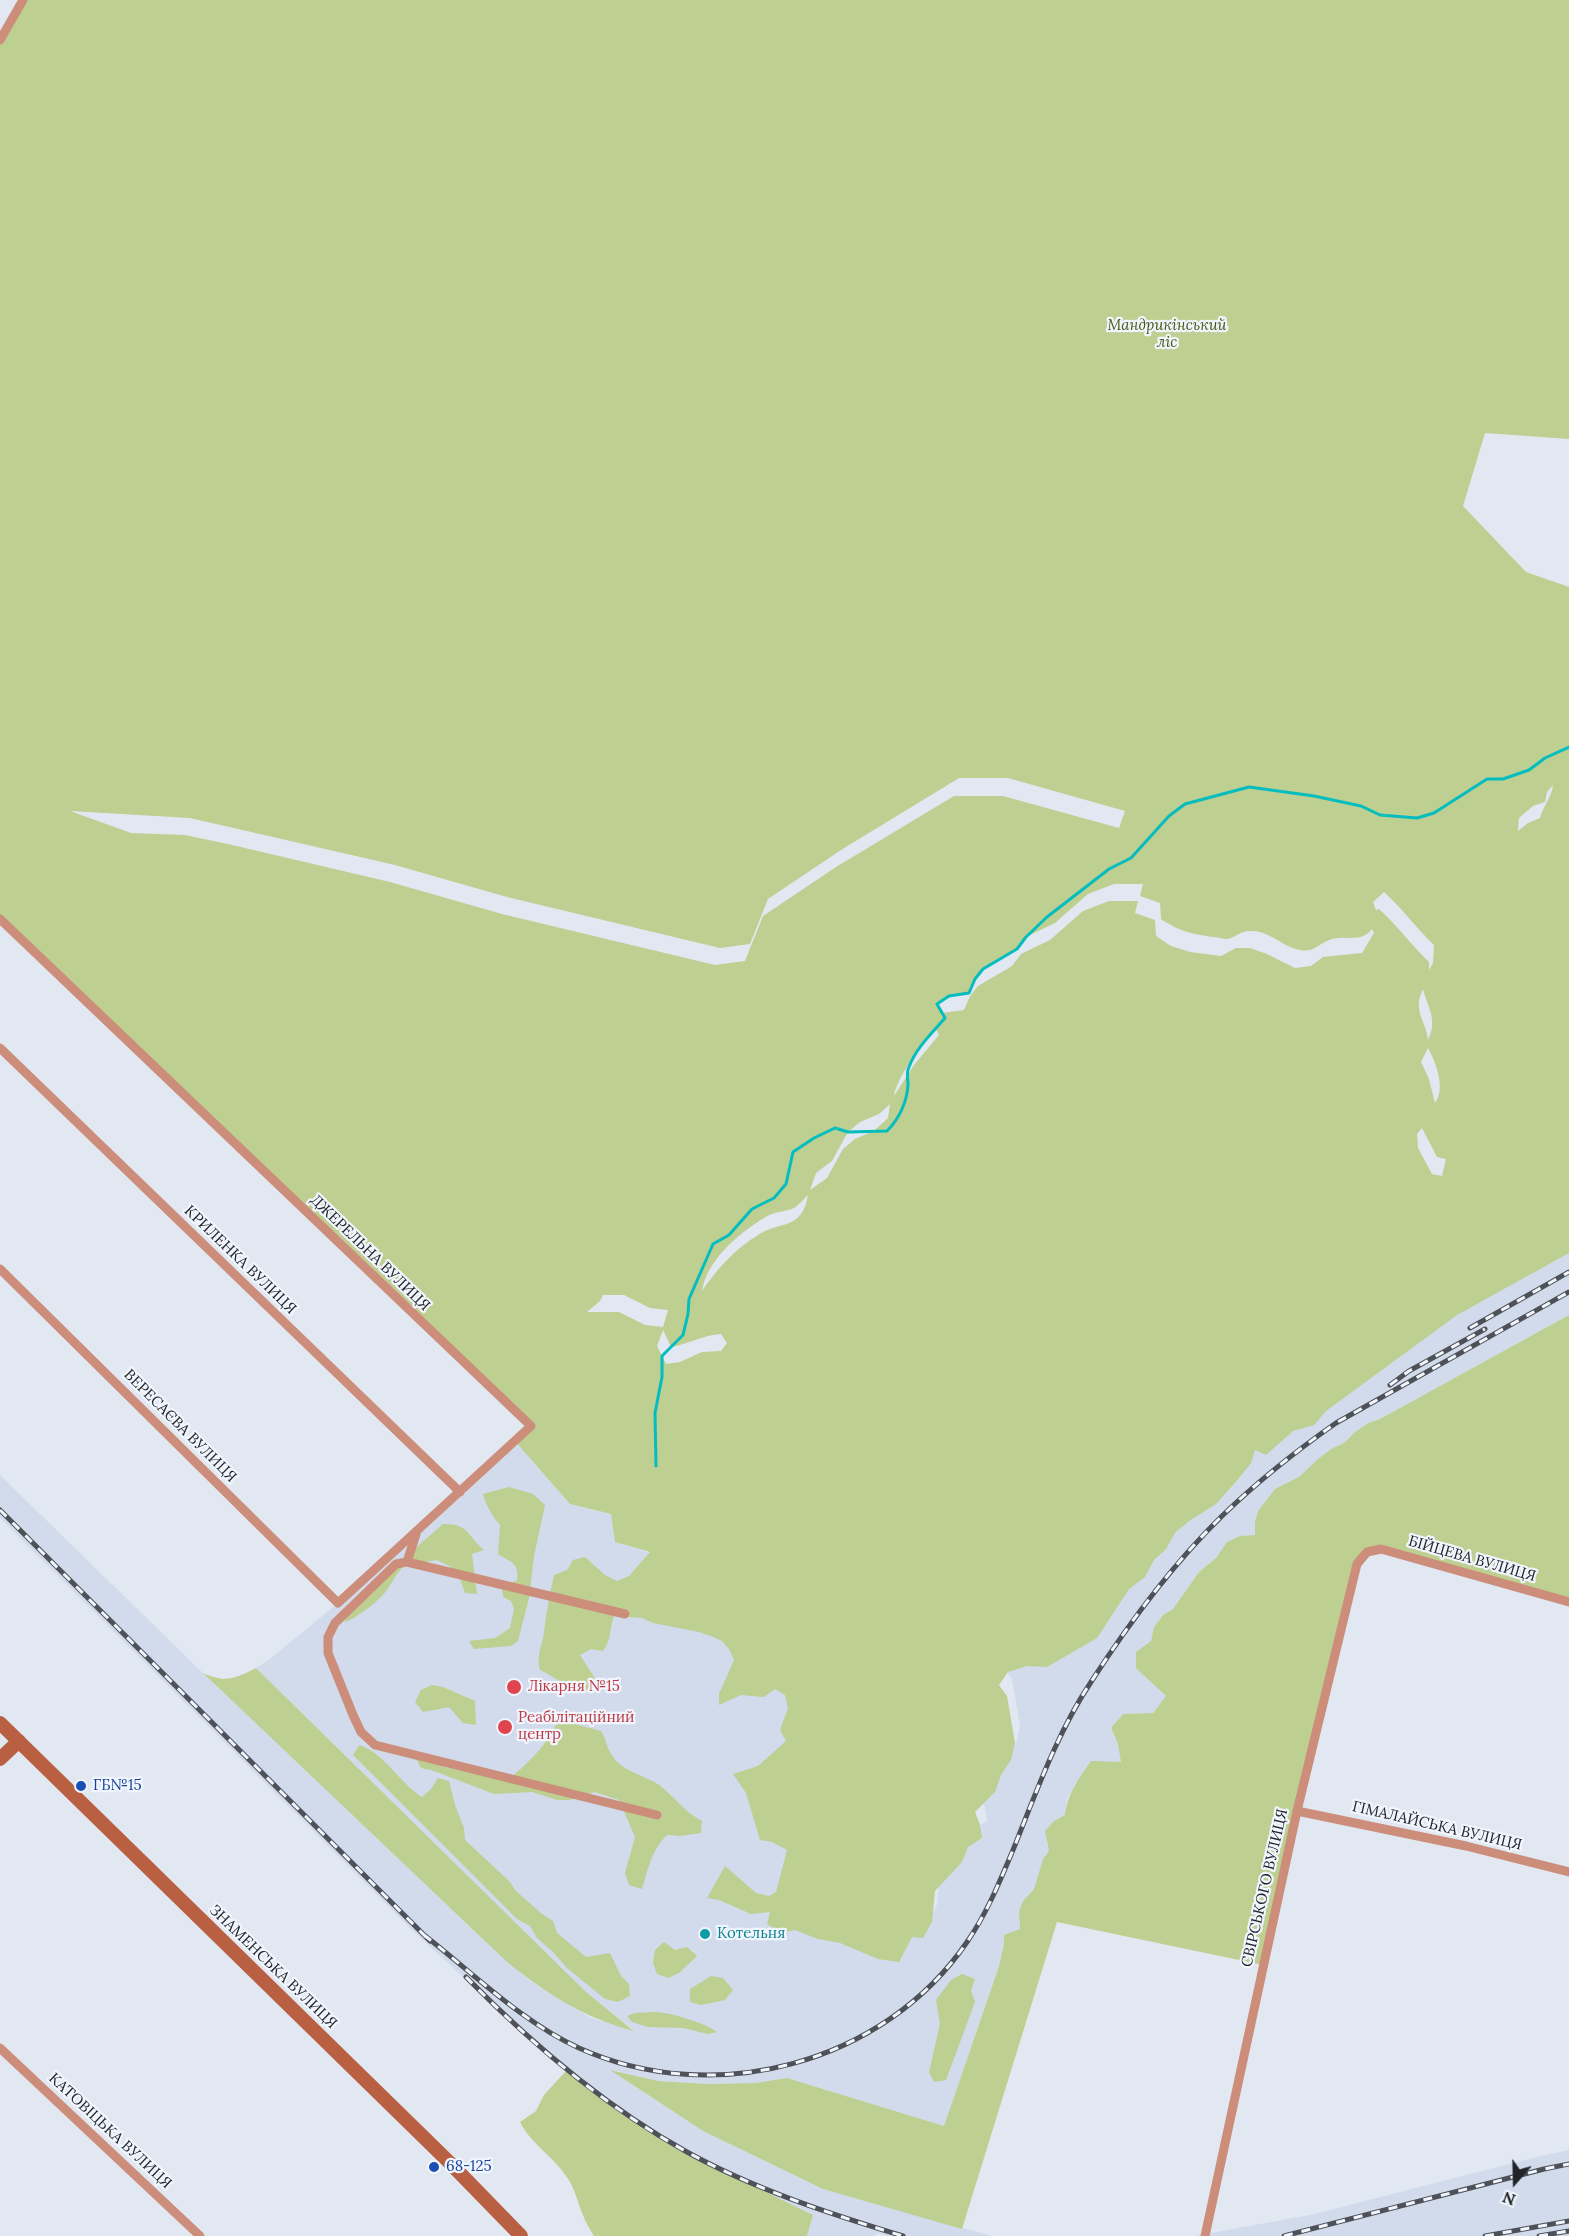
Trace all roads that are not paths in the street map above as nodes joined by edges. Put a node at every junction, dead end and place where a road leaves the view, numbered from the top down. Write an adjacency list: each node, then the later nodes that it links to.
1 (23, 0): 2 (street)
2 (0, 40)
3 (0, 919): 6 (street, ДЖЕРЕЛЬНА ВУЛИЦЯ)
4 (0, 1048): 6 (street, КРИЛЕНКА ВУЛИЦЯ)
5 (0, 1269): 11 (street, ВЕРЕСАЄВА ВУЛИЦЯ)
6 (460, 1492): 7 (street, ДЖЕРЕЛЬНА ВУЛИЦЯ)
7 (417, 1532): 9 (street); 11 (street, ДЖЕРЕЛЬНА ВУЛИЦЯ)
8 (1367, 1552): 10 (street, БІЙЦЕВА ВУЛИЦЯ); 16 (street, СВІРСЬКОГО ВУЛИЦЯ)
9 (407, 1563): 12 (street); 17 (street)
10 (1569, 1602)
11 (338, 1603)
12 (625, 1614)
13 (0, 1723): 14 (main road, ЗНАМЕНСЬКА ВУЛИЦЯ)
14 (19, 1741): 15 (main road); 21 (main road, ЗНАМЕНСЬКА ВУЛИЦЯ)
15 (0, 1760)
16 (1297, 1811): 18 (street, ГІМАЛАЙСЬКА ВУЛИЦЯ); 22 (street, СВІРСЬКОГО ВУЛИЦЯ)
17 (657, 1815)
18 (1569, 1872)
19 (0, 2048): 20 (street, КАТОВІЦЬКА ВУЛИЦЯ)
20 (200, 2236)
21 (521, 2236)
22 (1205, 2236)

